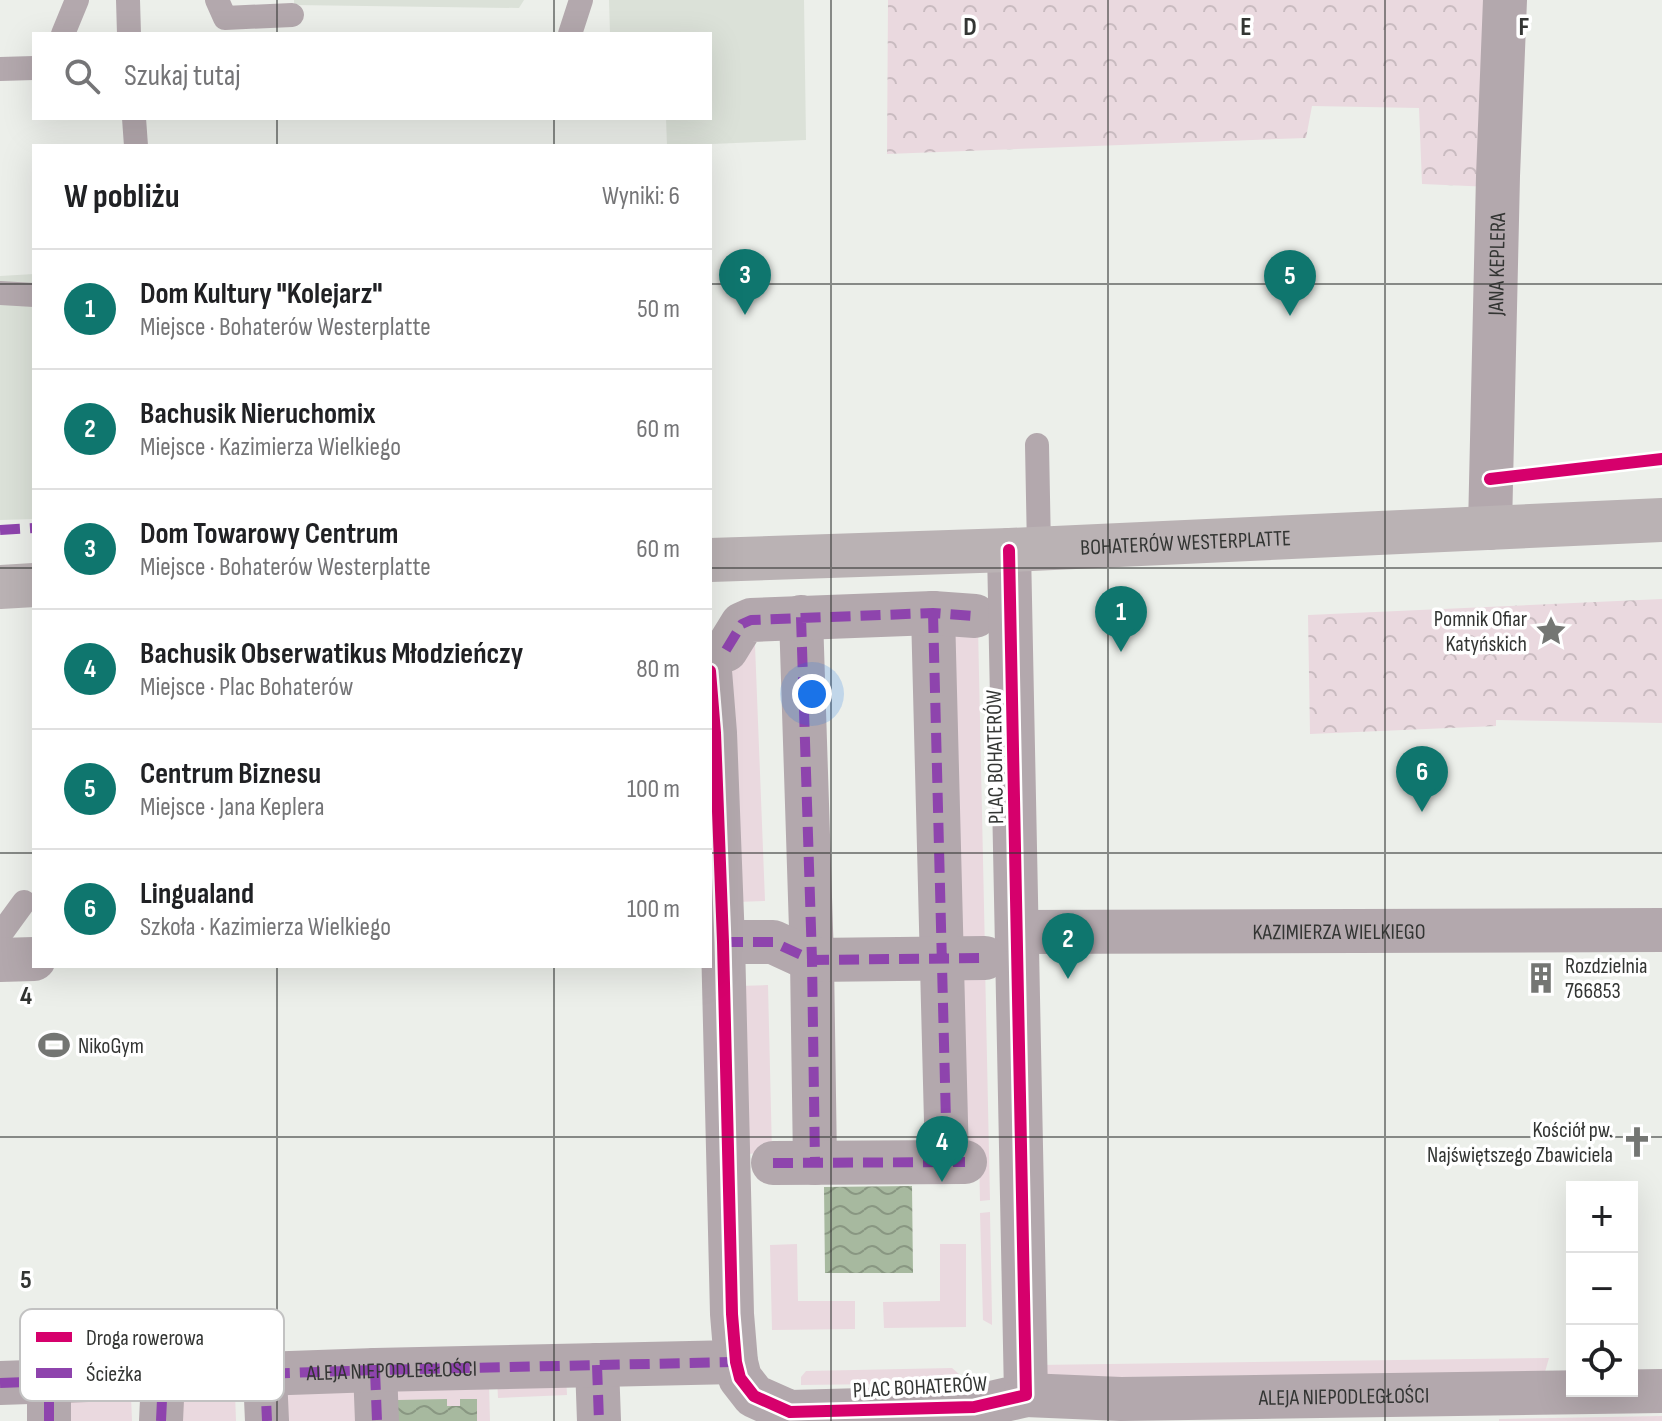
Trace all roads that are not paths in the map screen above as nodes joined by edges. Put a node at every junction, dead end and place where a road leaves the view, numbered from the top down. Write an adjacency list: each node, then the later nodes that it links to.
1 (77, 0): 7 (lane)
2 (128, 0): 8 (lane)
3 (217, 0): 6 (lane)
4 (581, 0): 9 (lane)
5 (1505, 0): 18 (street, JANA KEPLERA)
6 (292, 15)
7 (64, 32)
8 (129, 32)
9 (571, 32)
10 (32, 68): 11 (lane)
11 (0, 69)
12 (134, 120): 13 (lane)
13 (136, 144)
14 (0, 293): 15 (lane)
15 (32, 295)
16 (1037, 445): 19 (lane)
17 (1662, 520): 18 (street, BOHATERÓW WESTERPLATTE)
18 (1490, 528): 19 (street, BOHATERÓW WESTERPLATTE)
19 (1024, 550): 20 (street, BOHATERÓW WESTERPLATTE); 29 (street, PLAC BOHATERÓW)
20 (712, 560)
21 (32, 585): 22 (street)
22 (0, 587)
23 (801, 617): 24 (street); 31 (street); 33 (street)
24 (718, 660): 28 (street, PLAC BOHATERÓW)
25 (24, 902): 27 (lane)
26 (1662, 930): 29 (street, KAZIMIERZA WIELKIEGO)
27 (0, 935)
28 (717, 942): 33 (street); 36 (street, PLAC BOHATERÓW)
29 (1001, 945): 31 (street, KAZIMIERZA WIELKIEGO); 43 (street, PLAC BOHATERÓW)
30 (32, 959): 32 (street)
31 (942, 959): 33 (street, KAZIMIERZA WIELKIEGO); 35 (street)
32 (0, 960)
33 (812, 960): 35 (street)
34 (773, 1163): 35 (street)
35 (815, 1163)
36 (736, 1362): 37 (street, ALEJA NIEPODLEGŁOŚCI); 46 (street, PLAC BOHATERÓW)
37 (597, 1365): 38 (street, ALEJA NIEPODLEGŁOŚCI); 50 (street)
38 (375, 1370): 39 (street, ALEJA NIEPODLEGŁOŚCI); 49 (street)
39 (284, 1375)
40 (0, 1383): 41 (street, ALEJA NIEPODLEGŁOŚCI)
41 (20, 1390)
42 (1662, 1391): 43 (street, ALEJA NIEPODLEGŁOŚCI)
43 (1026, 1395): 46 (street, PLAC BOHATERÓW)
44 (162, 1401): 47 (street)
45 (266, 1401): 48 (street)
46 (876, 1415)
47 (161, 1421)
48 (267, 1421)
49 (377, 1421)
50 (599, 1421)

